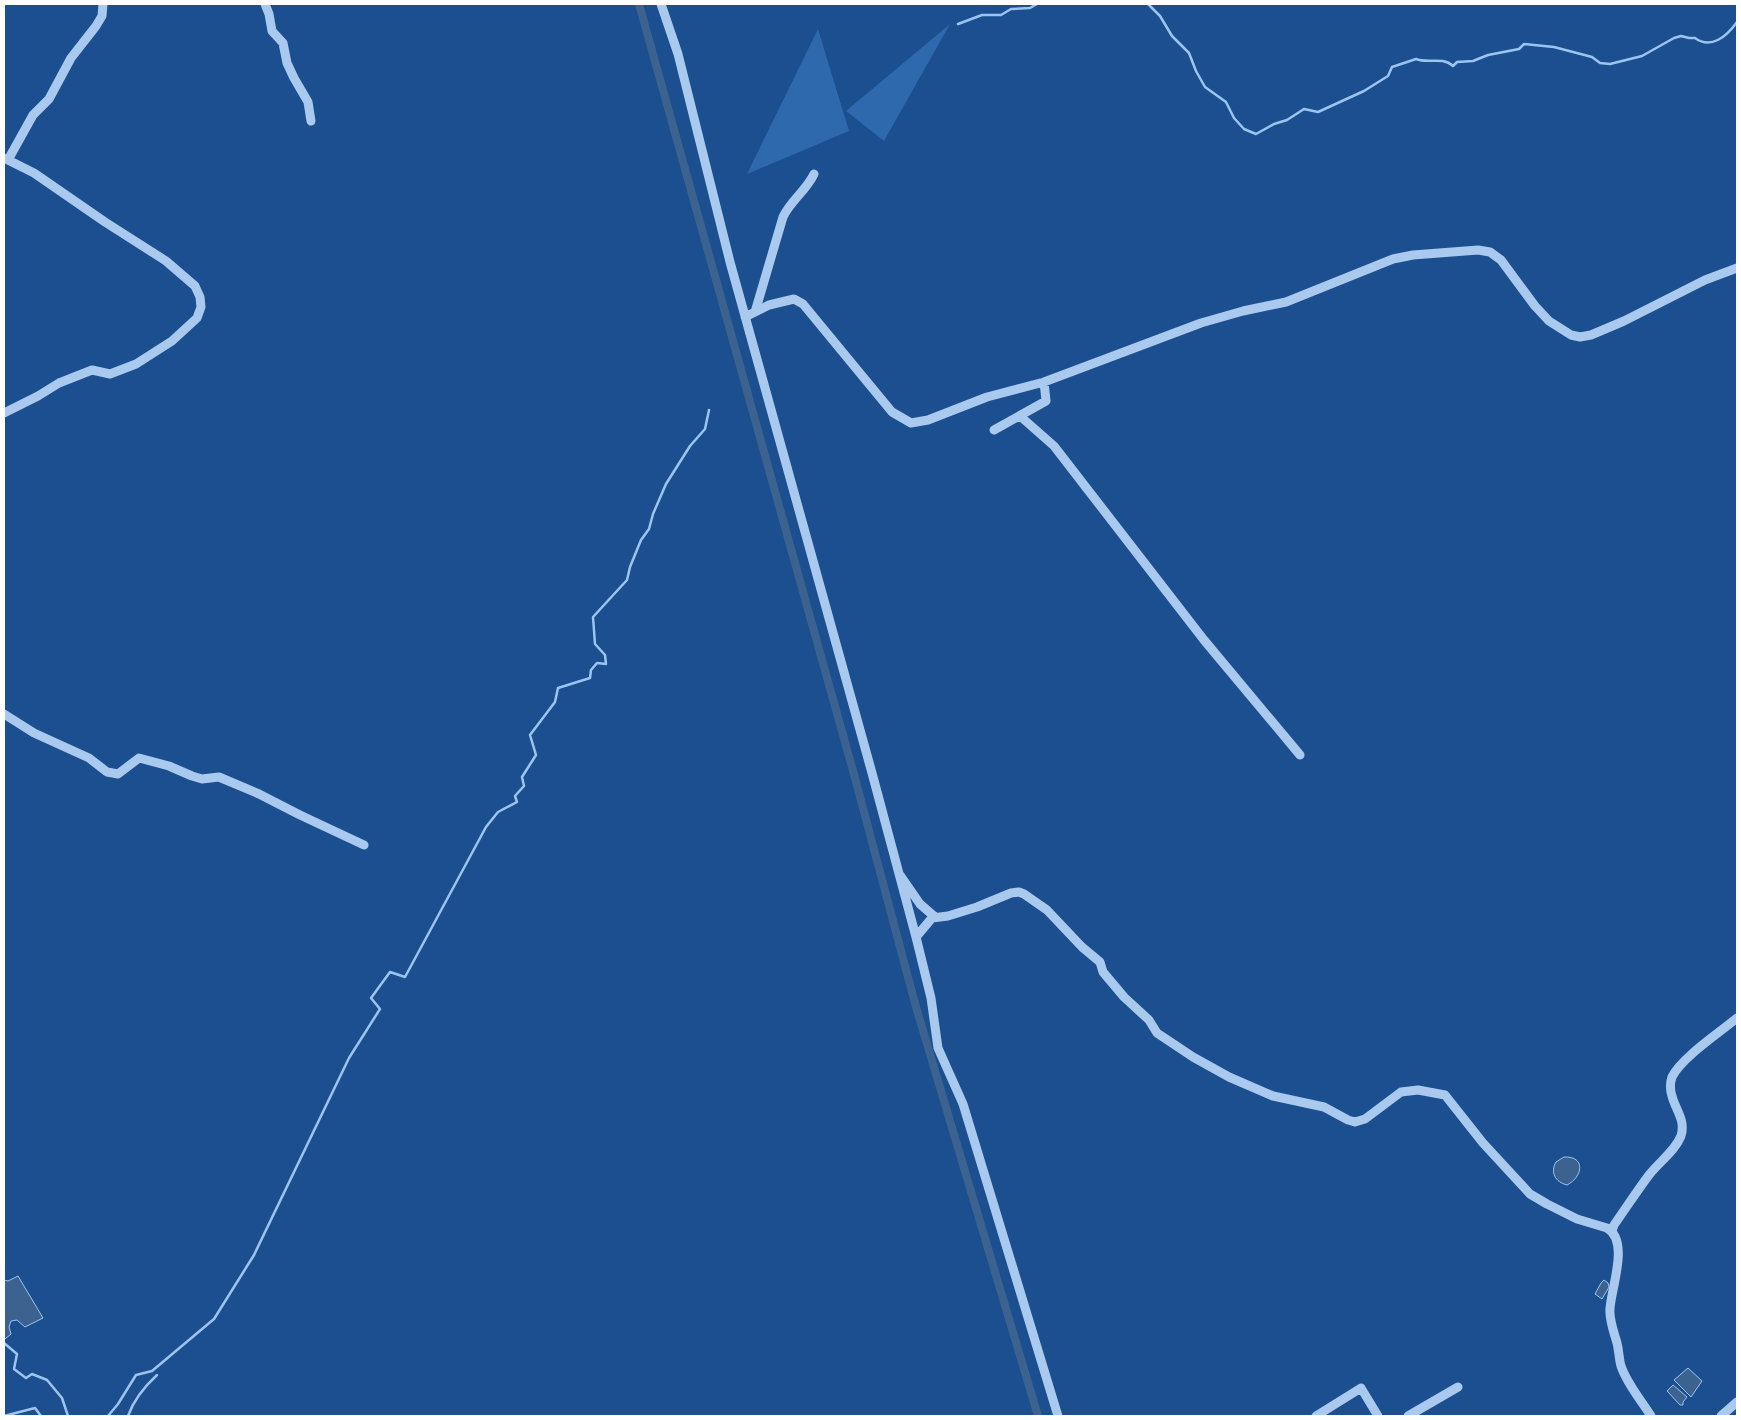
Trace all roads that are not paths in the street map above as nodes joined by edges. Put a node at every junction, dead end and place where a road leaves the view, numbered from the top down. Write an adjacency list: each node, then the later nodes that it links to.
1 (103, 4): 5 (street)
2 (265, 4): 4 (street)
3 (661, 4): 9 (street)
4 (311, 121)
5 (6, 159): 11 (street)
6 (814, 174): 8 (street)
7 (1737, 268): 10 (street)
8 (755, 312): 9 (street); 10 (street)
9 (745, 317): 17 (street)
10 (1044, 382): 12 (street)
11 (4, 412)
12 (1020, 416): 13 (street); 15 (street)
13 (994, 430)
14 (4, 714): 16 (street)
15 (1300, 755)
16 (364, 845)
17 (897, 871): 18 (street); 19 (street)
18 (935, 918): 19 (street); 21 (street)
19 (916, 936): 24 (street)
20 (1737, 1018): 21 (street)
21 (1612, 1231): 28 (street)
22 (1458, 1387): 27 (street)
23 (1737, 1402): 29 (street)
24 (1058, 1416)
25 (1316, 1416): 26 (street)
26 (1378, 1416)
27 (1408, 1416)
28 (1651, 1416)
29 (1721, 1416)

